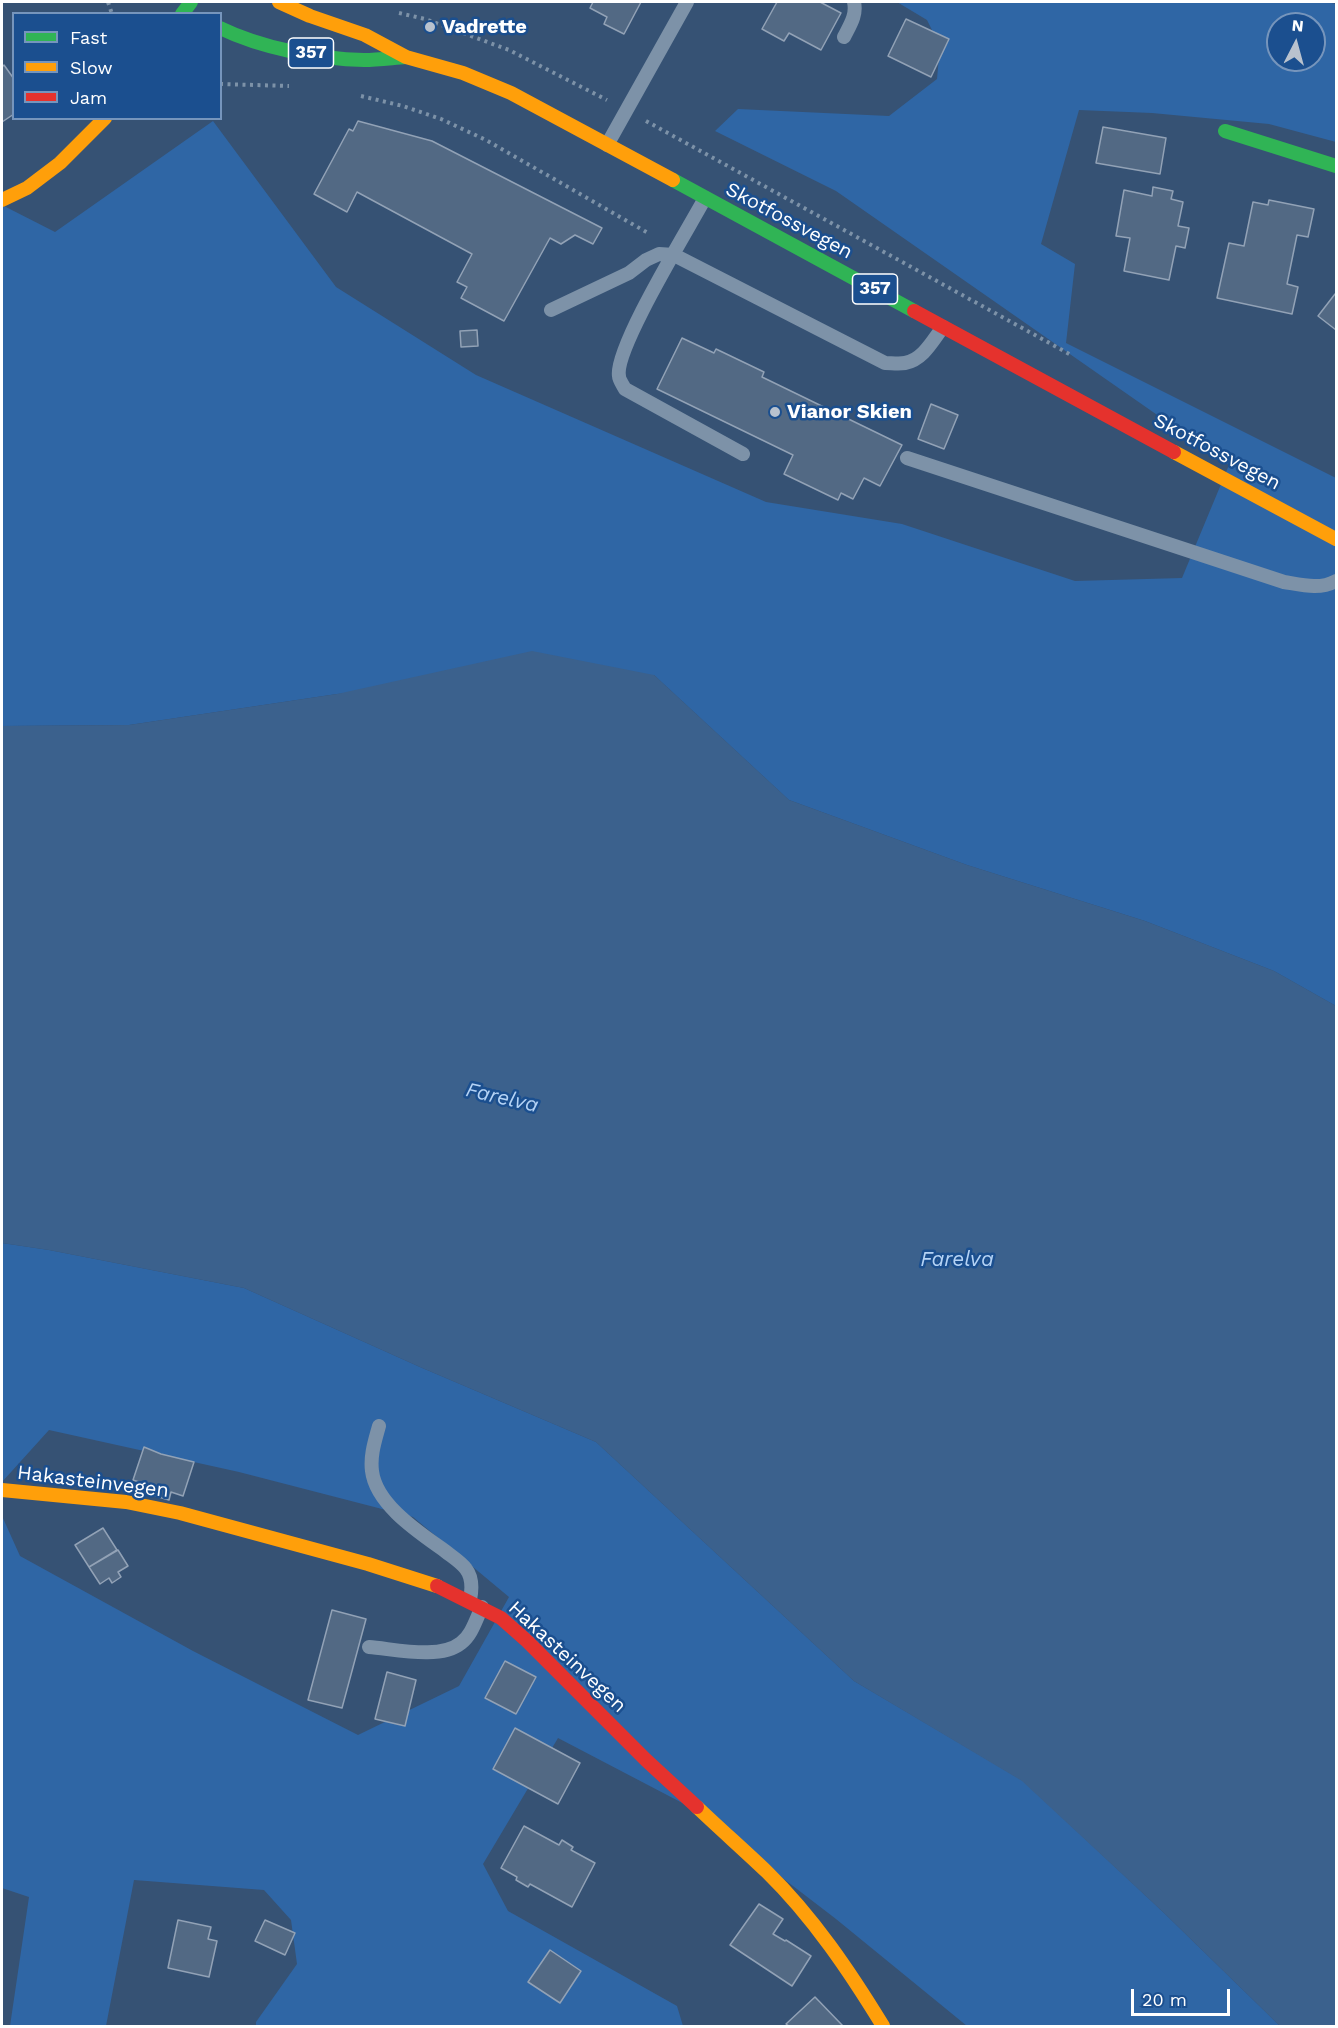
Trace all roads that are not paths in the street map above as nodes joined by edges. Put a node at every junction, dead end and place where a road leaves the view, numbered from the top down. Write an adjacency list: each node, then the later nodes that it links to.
1 (279, 2): 6 (main road, Skotfossvegen / 357)
2 (687, 2): 9 (lane)
3 (854, 2): 5 (lane)
4 (222, 29): 6 (main road, Skotfossvegen / 357)
5 (844, 37)
6 (406, 57): 9 (main road, Skotfossvegen / 357)
7 (103, 120): 12 (main road)
8 (1225, 131): 10 (main road)
9 (607, 145): 11 (main road, Skotfossvegen / 357)
10 (1336, 166)
11 (706, 198): 13 (lane); 15 (main road, Skotfossvegen / 357)
12 (2, 200)
13 (675, 252): 14 (lane); 15 (lane); 16 (lane)
14 (551, 310)
15 (943, 326): 18 (main road, Skotfossvegen / 357)
16 (743, 454)
17 (907, 458): 19 (lane)
18 (1336, 539)
19 (1336, 581)
20 (379, 1426): 22 (lane)
21 (2, 1490): 22 (main road, Hakasteinvegen)
22 (476, 1603): 23 (lane); 24 (main road, Hakasteinvegen)
23 (369, 1647)
24 (883, 2026)

